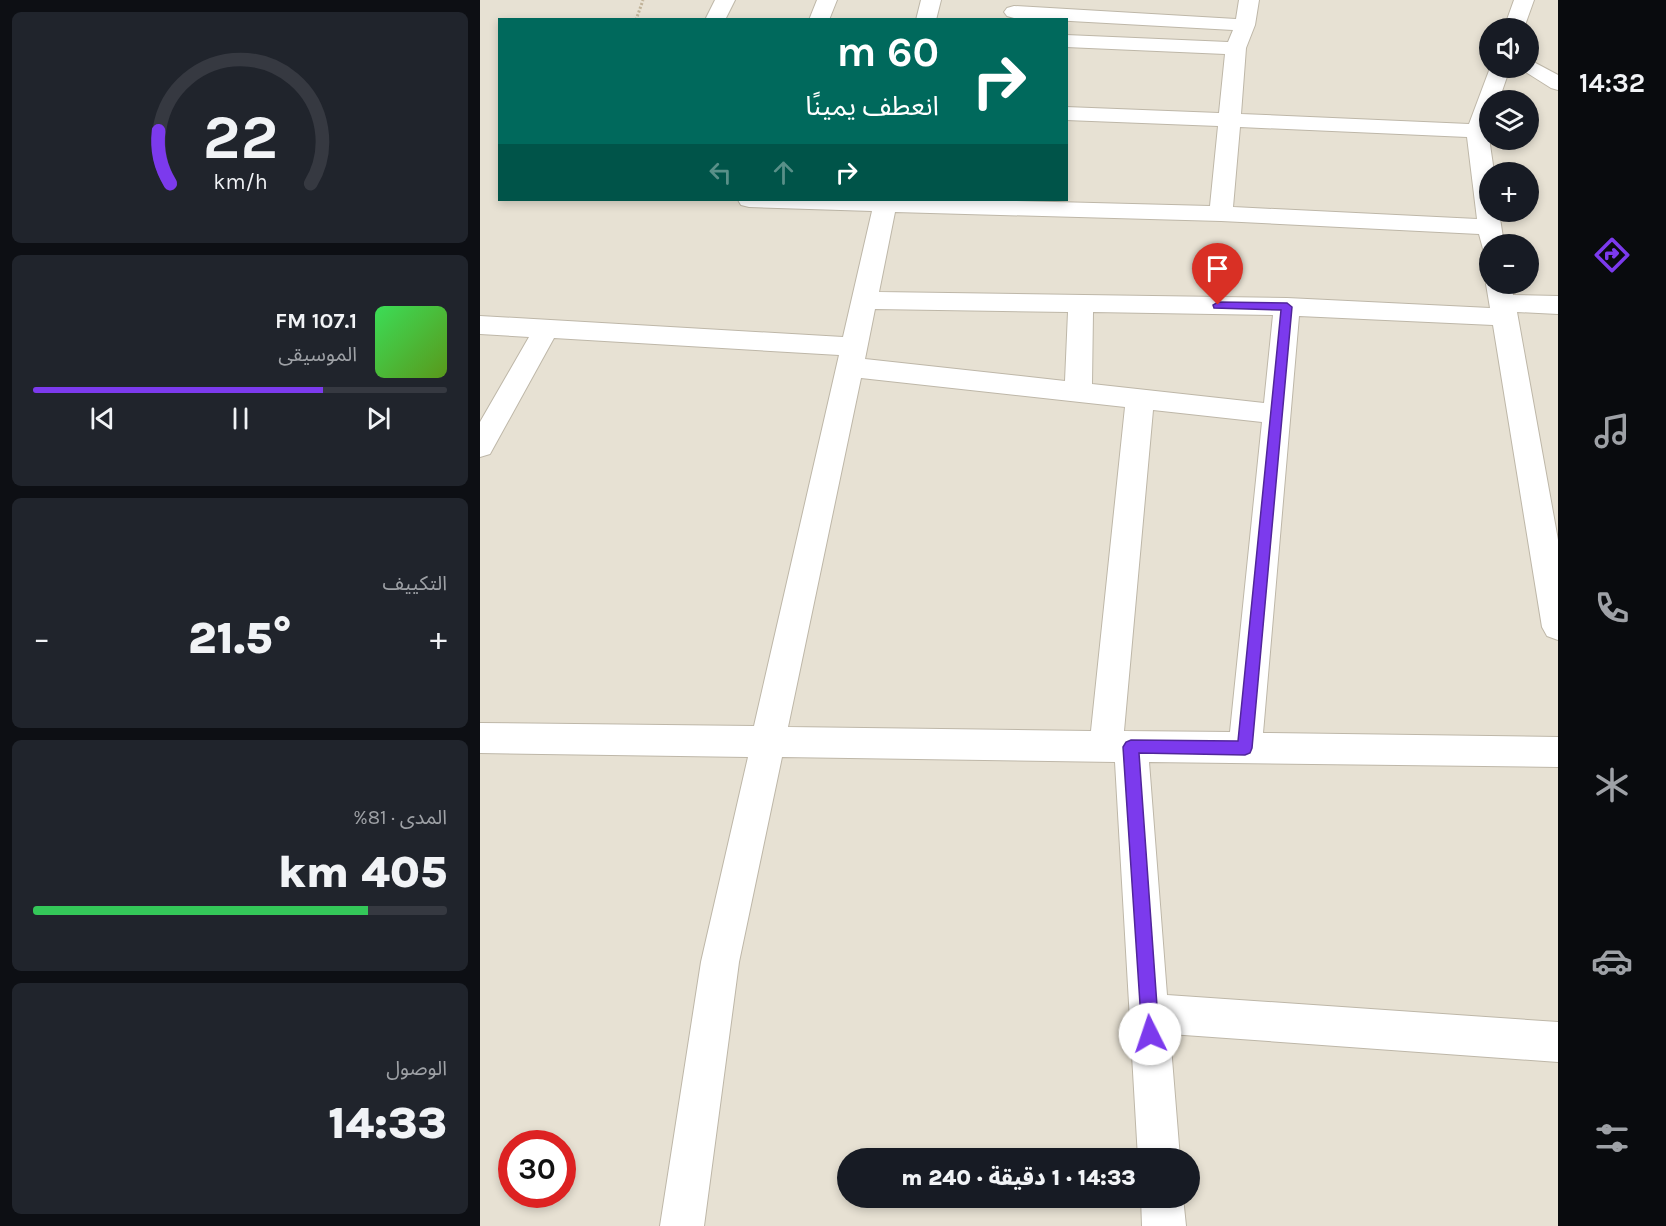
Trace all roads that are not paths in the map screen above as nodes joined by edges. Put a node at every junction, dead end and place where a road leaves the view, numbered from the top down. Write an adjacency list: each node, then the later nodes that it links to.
1 (725, 0): 8 (street)
2 (827, 0): 9 (street)
3 (931, 0): 10 (street)
4 (1200, 0): 12 (street)
5 (1249, 0): 13 (street)
6 (1524, 0): 11 (street)
7 (1015, 11): 12 (street)
8 (716, 18)
9 (820, 18)
10 (926, 18)
11 (1518, 18)
12 (1198, 22): 13 (street)
13 (1245, 25): 15 (street)
14 (1068, 42): 15 (street)
15 (1236, 48): 20 (street)
16 (1539, 72): 18 (street)
17 (1496, 78): 21 (street)
18 (1558, 84)
19 (1068, 113): 20 (street)
20 (1228, 120): 21 (street); 24 (street)
21 (1477, 131): 25 (street)
22 (817, 201): 23 (street)
23 (885, 202): 24 (street); 27 (street)
24 (1221, 214): 26 (street)
25 (1491, 234)
26 (1479, 235)
27 (864, 300): 29 (street); 34 (street)
28 (1502, 301): 30 (street); 31 (street); 39 (street)
29 (1081, 302): 31 (street); 35 (street)
30 (1558, 305)
31 (1287, 307): 37 (street)
32 (480, 325): 33 (street)
33 (546, 329): 34 (street); 38 (street)
34 (851, 357): 35 (street); 41 (street)
35 (1078, 393): 36 (street)
36 (1140, 399): 37 (street); 42 (street)
37 (1276, 414): 43 (street)
38 (480, 447)
39 (1558, 627)
40 (480, 738): 41 (street)
41 (766, 742): 42 (street); 49 (street)
42 (1118, 746): 43 (street); 45 (street)
43 (1245, 748): 44 (street)
44 (1558, 752)
45 (1149, 1013): 46 (street); 47 (street)
46 (1558, 1042)
47 (1158, 1148)
48 (1163, 1208): 50 (street)
49 (682, 1226)
50 (1164, 1226)

